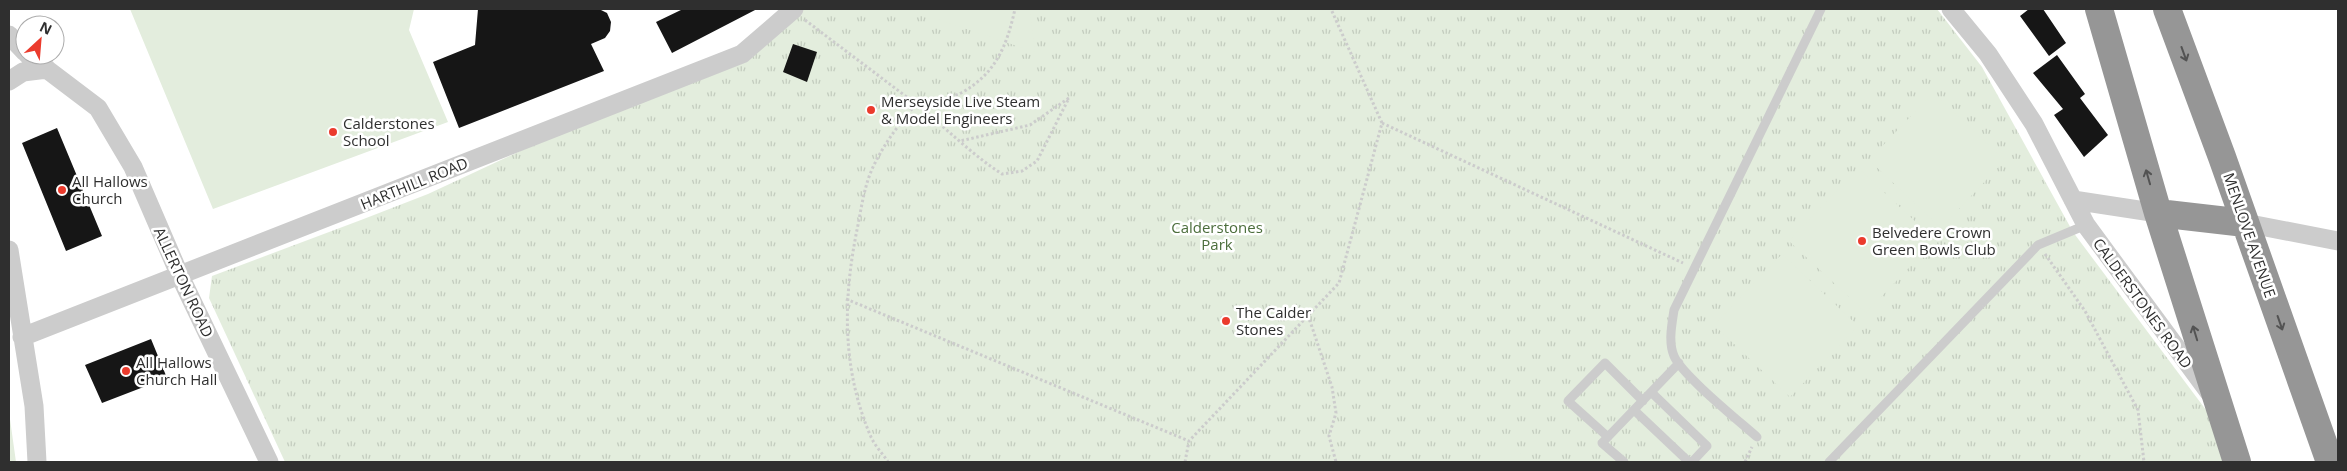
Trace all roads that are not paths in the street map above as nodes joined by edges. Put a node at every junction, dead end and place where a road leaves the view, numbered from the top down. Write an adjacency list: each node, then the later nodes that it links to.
1 (794, 9): 15 (street, HARTHILL ROAD)
2 (1822, 9): 17 (lane)
3 (1951, 9): 9 (street, CALDERSTONES ROAD)
4 (2098, 9): 10 (highway, one-way to 4)
5 (2167, 9): 11 (highway, MENLOVE AVENUE, one-way to 11)
6 (42, 65): 7 (street, ALLERTON ROAD)
7 (47, 69): 8 (street); 15 (street, ALLERTON ROAD)
8 (9, 81)
9 (2073, 200): 10 (street); 12 (street, CALDERSTONES ROAD)
10 (2158, 213): 11 (highway); 20 (highway, one-way to 10)
11 (2245, 224): 13 (street); 30 (highway, MENLOVE AVENUE, one-way to 30)
12 (2086, 225): 20 (street, CALDERSTONES ROAD); 28 (lane)
13 (2338, 240)
14 (9, 250): 16 (street)
15 (180, 276): 16 (street, HARTHILL ROAD); 25 (street, ALLERTON ROAD)
16 (22, 337): 24 (street)
17 (1679, 363): 18 (lane); 23 (lane)
18 (1652, 392): 19 (lane); 27 (lane)
19 (1643, 401): 21 (lane); 22 (lane)
20 (2217, 403): 29 (highway)
21 (1634, 410): 22 (lane); 27 (lane)
22 (1608, 437): 26 (lane)
23 (1756, 437)
24 (37, 462)
25 (269, 462)
26 (1624, 462)
27 (1690, 462)
28 (1829, 462)
29 (2237, 462)
30 (2330, 462)

